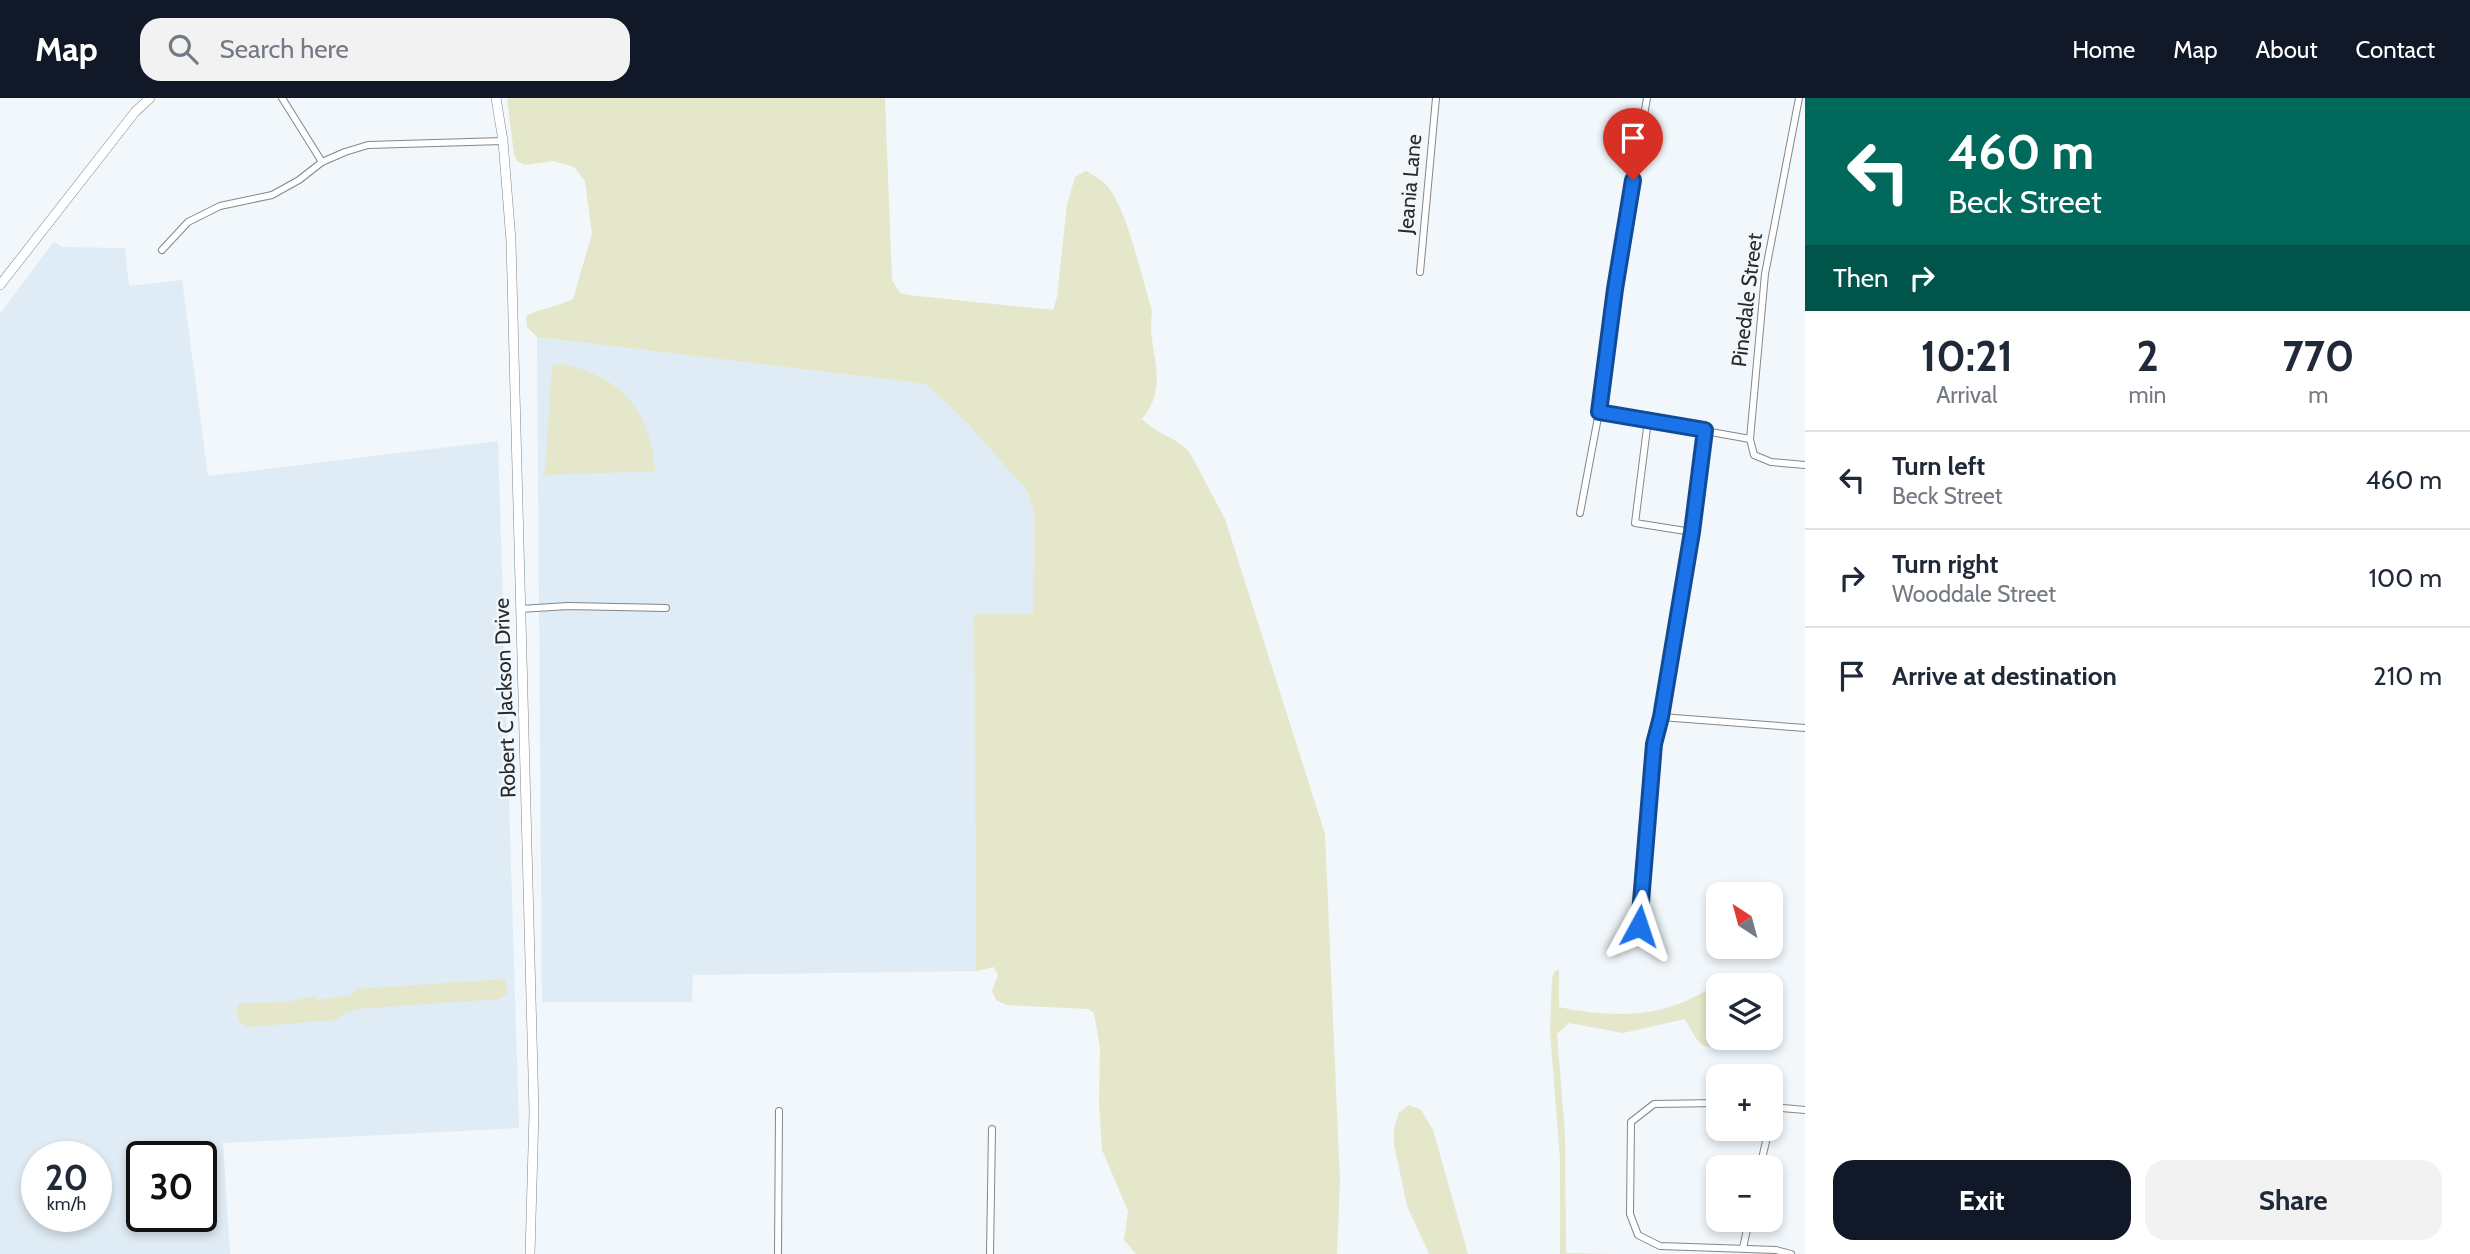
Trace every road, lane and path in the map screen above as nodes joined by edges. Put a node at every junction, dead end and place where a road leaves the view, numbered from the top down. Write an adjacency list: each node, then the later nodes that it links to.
1 (150, 98): 11 (main road)
2 (282, 98): 8 (street)
3 (496, 98): 7 (main road, Robert C Jackson Drive)
4 (1436, 98): 10 (street, Jeania Lane)
5 (1647, 98): 12 (street)
6 (1800, 98): 15 (street, Pinedale Street)
7 (503, 141): 8 (street); 20 (main road, Robert C Jackson Drive)
8 (322, 162): 9 (street)
9 (162, 250)
10 (1420, 272)
11 (0, 285)
12 (1599, 412): 13 (street); 17 (street)
13 (1648, 420): 14 (street); 18 (street)
14 (1705, 430): 15 (street); 18 (street)
15 (1750, 439): 16 (street)
16 (1805, 465)
17 (1580, 513)
18 (1692, 532): 21 (street)
19 (666, 608): 20 (street)
20 (520, 609): 31 (main road, Robert C Jackson Drive)
21 (1661, 717): 22 (street); 23 (street)
22 (1805, 728)
23 (1639, 926)
24 (1706, 1103): 30 (street)
25 (1783, 1108): 26 (street)
26 (1805, 1110)
27 (779, 1111): 32 (street)
28 (992, 1129): 33 (street)
29 (1746, 1232): 30 (street)
30 (1743, 1248): 34 (street)
31 (530, 1254)
32 (778, 1254)
33 (990, 1254)
34 (1791, 1254)

